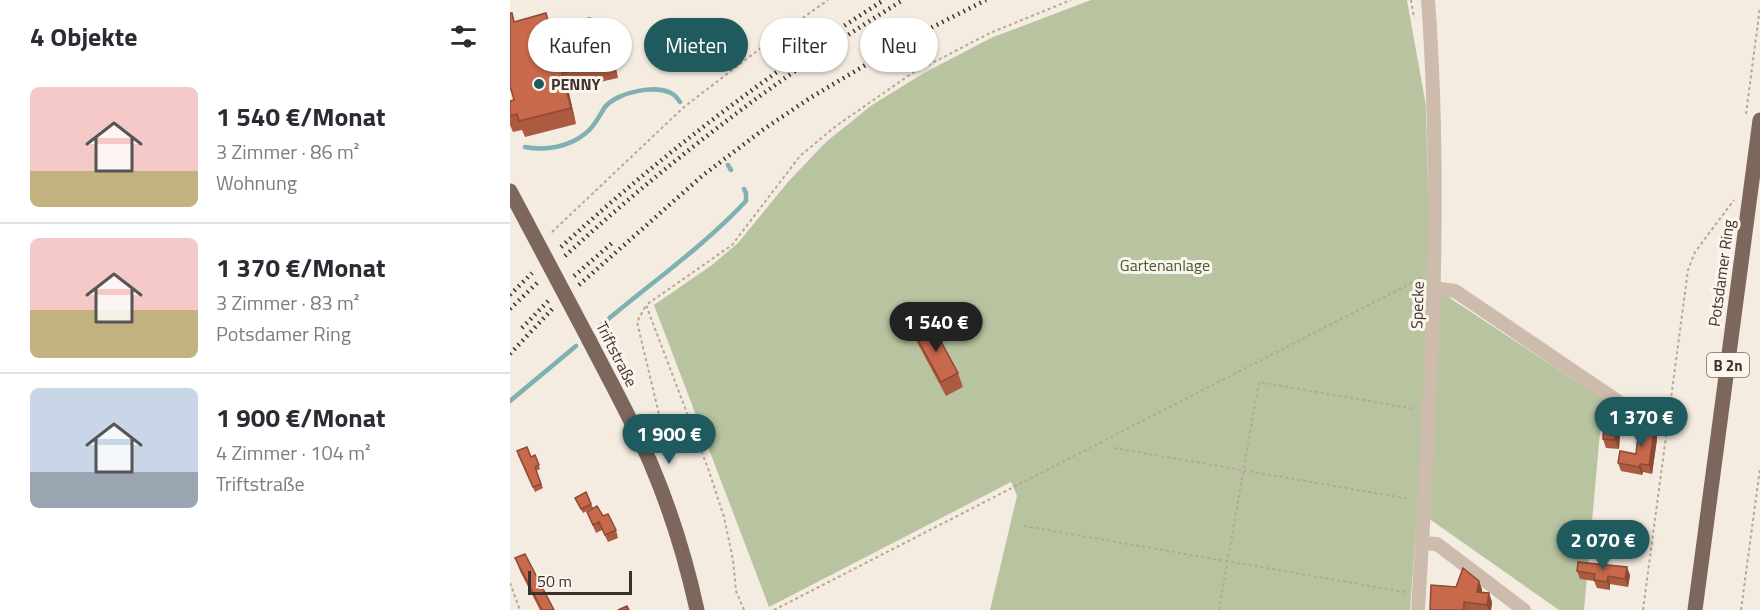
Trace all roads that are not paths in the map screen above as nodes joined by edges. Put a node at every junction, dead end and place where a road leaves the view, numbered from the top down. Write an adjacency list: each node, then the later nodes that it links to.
1 (1428, 0): 4 (lane, Specke)
2 (1753, 119): 10 (main road, Potsdamer Ring / B 2n)
3 (510, 191): 7 (main road, Triftstraße, bridge)
4 (1434, 288): 5 (lane); 6 (lane, Specke)
5 (1647, 421)
6 (1422, 543): 8 (lane, Specke); 9 (lane)
7 (697, 610)
8 (1418, 610)
9 (1524, 610)
10 (1695, 610)

